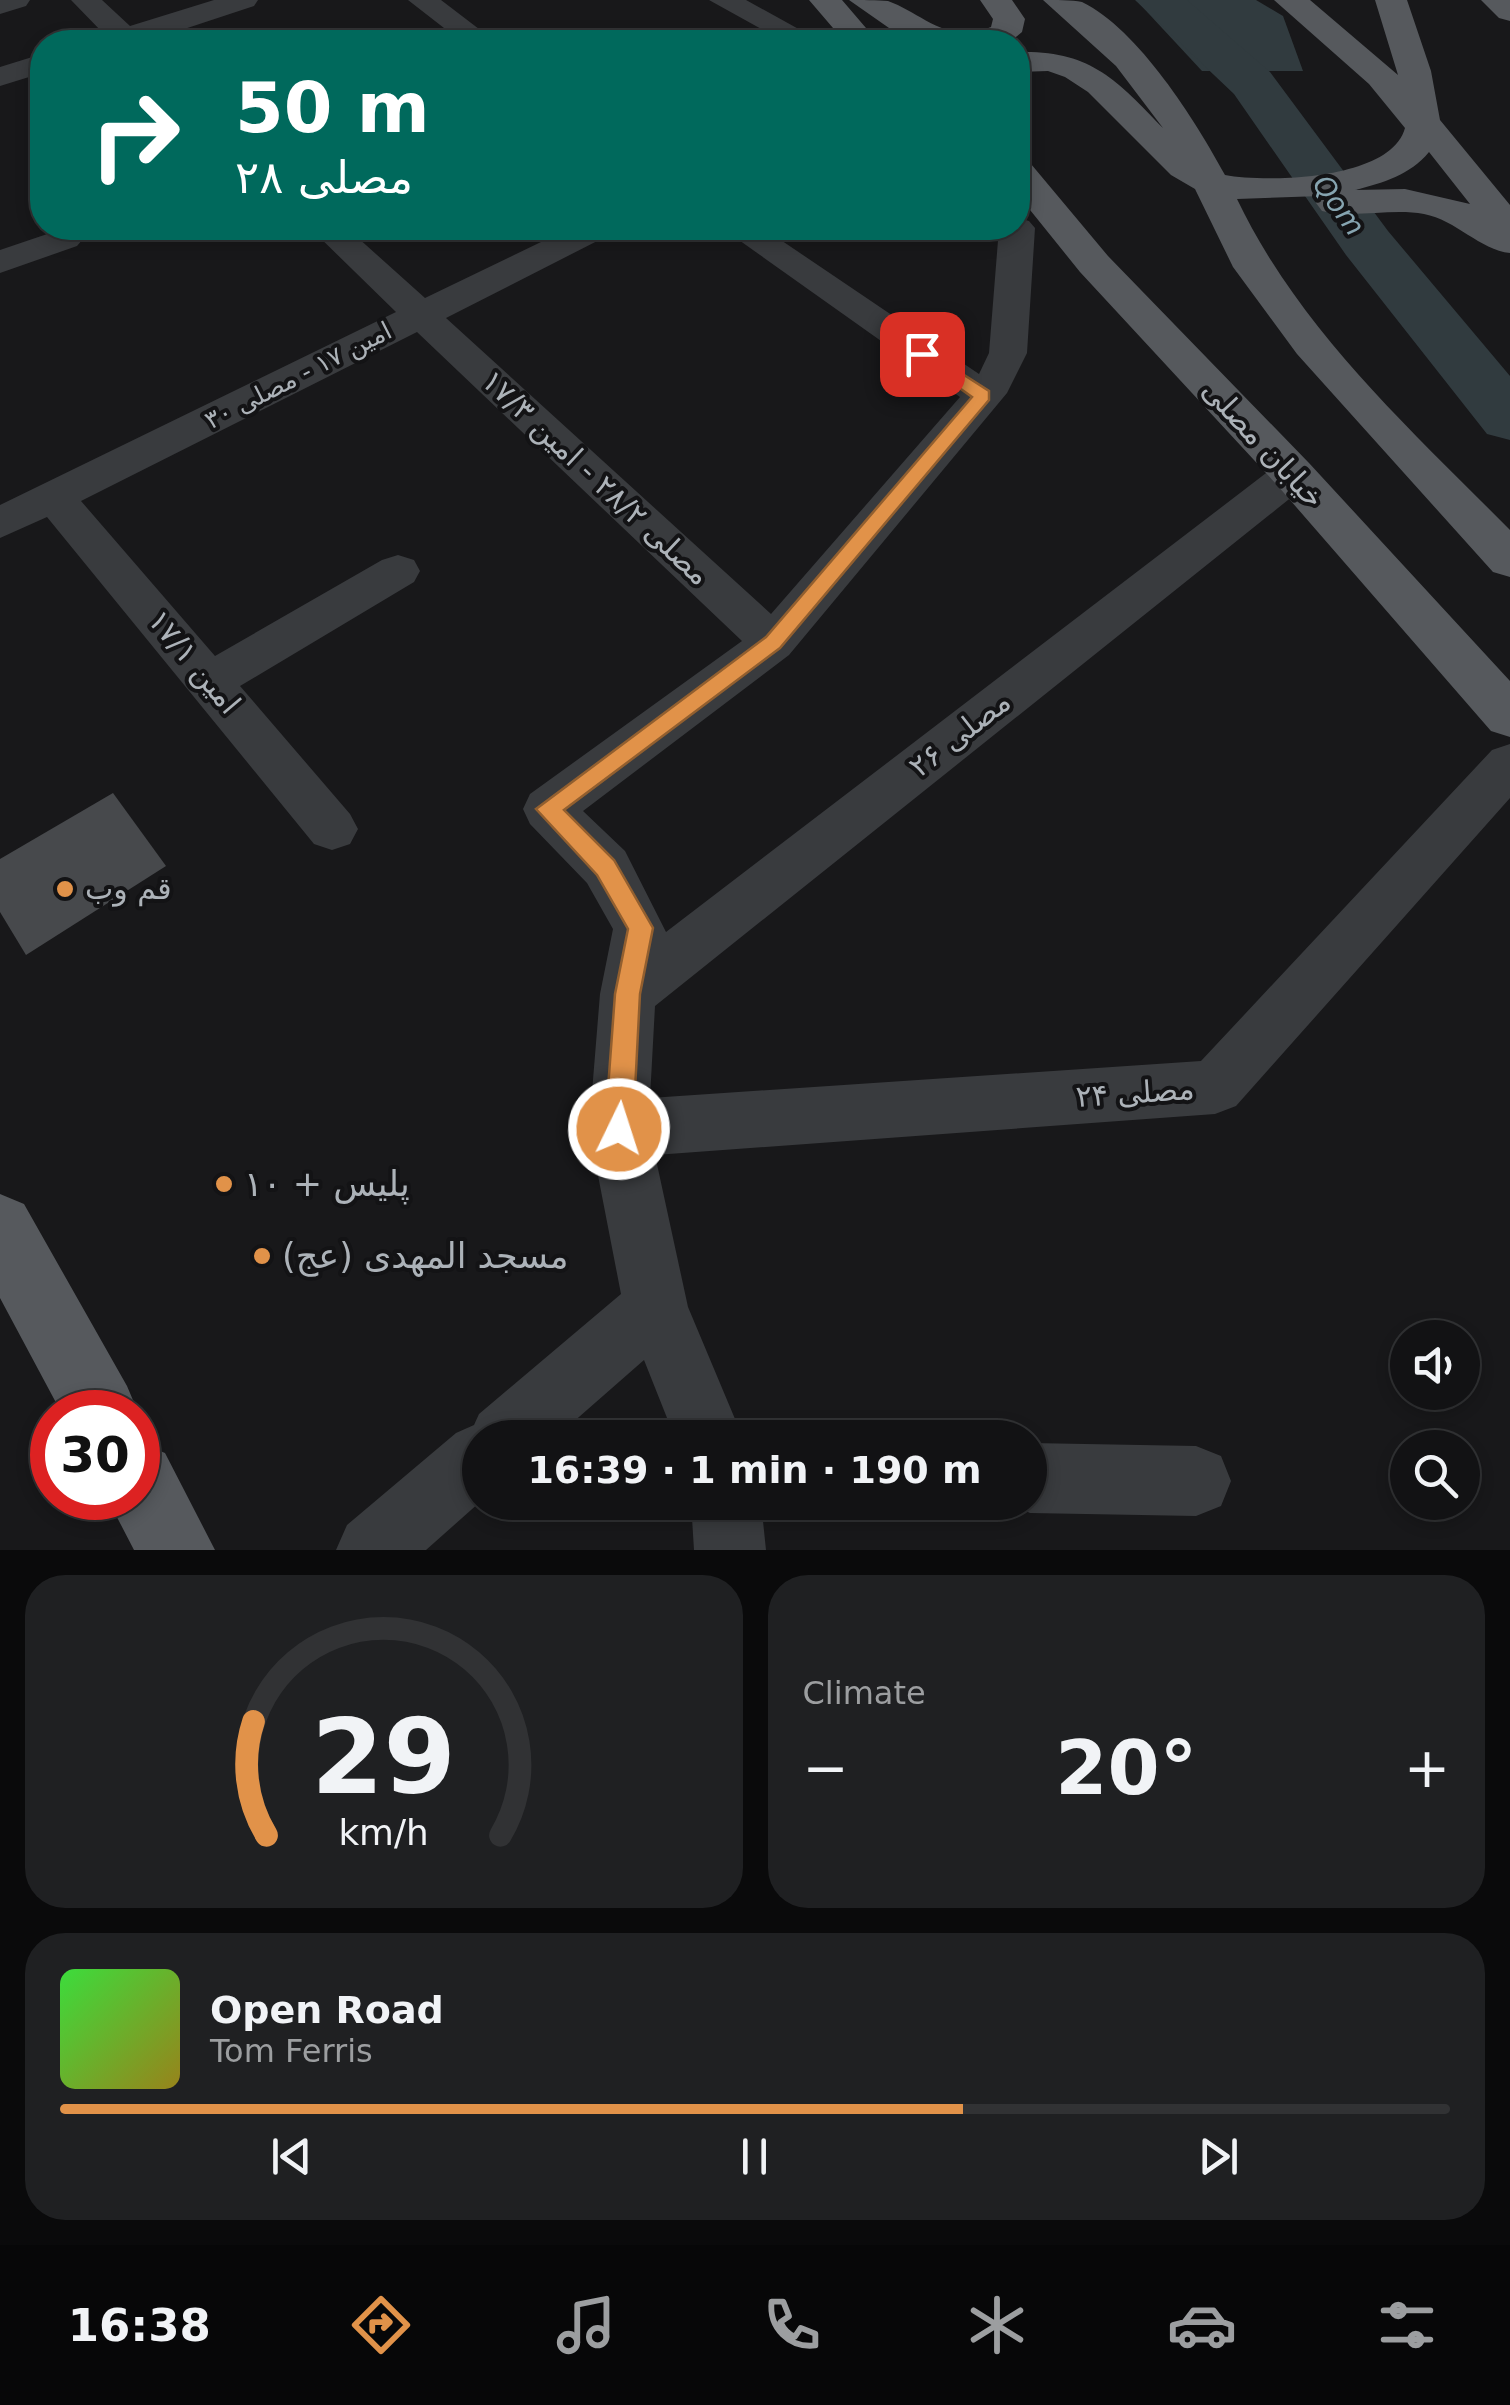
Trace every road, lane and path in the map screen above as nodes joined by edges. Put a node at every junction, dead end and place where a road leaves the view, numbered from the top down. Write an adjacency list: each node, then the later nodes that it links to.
1 (16, 0): 13 (street)
2 (85, 0): 16 (street)
3 (244, 0): 17 (street)
4 (422, 0): 18 (street)
5 (723, 0): 15 (street)
6 (825, 0): 21 (main road)
7 (865, 0): 22 (main road)
8 (996, 0): 23 (main road)
9 (1059, 0): 28 (main road)
10 (1290, 0): 27 (main road)
11 (1391, 0): 27 (main road)
12 (1497, 0): 14 (main road)
13 (0, 5)
14 (1510, 11)
15 (773, 25): 19 (street); 20 (street)
16 (111, 30)
17 (154, 30)
18 (464, 30)
19 (760, 30)
20 (783, 30)
21 (851, 30)
22 (913, 30)
23 (1006, 30)
24 (1030, 62): 28 (main road)
25 (30, 67): 26 (street)
26 (0, 77)
27 (1422, 119): 29 (main road); 32 (main road)
28 (1211, 182): 30 (main road); 40 (main road)
29 (1372, 188): 30 (main road); 38 (main road)
30 (1281, 198): 40 (main road)
31 (1030, 214): 43 (main road, خیابان مصلی)
32 (1510, 230)
33 (62, 240): 39 (street)
34 (340, 240): 41 (street, مصلی ۲۸/۲ - امین ۱۷/۳)
35 (572, 240): 41 (street, امین ۱۷ - مصلی ۳۰)
36 (757, 240): 42 (street)
37 (1019, 240): 42 (street)
38 (1510, 244)
39 (0, 262)
40 (1252, 265): 46 (main road)
41 (420, 314): 44 (street, امین ۱۷ - مصلی ۳۰); 48 (street, مصلی ۲۸/۲ - امین ۱۷/۳)
42 (983, 396): 48 (street)
43 (1292, 474): 50 (main road, خیابان مصلی); 53 (street, مصلی ۲۶)
44 (54, 496): 45 (street, امین ۱۷ - مصلی ۳۰); 49 (street, امین ۱۷/۱)
45 (0, 523)
46 (1510, 560)
47 (398, 570): 49 (street)
48 (773, 642): 53 (street)
49 (211, 681): 52 (street, امین ۱۷/۱)
50 (1510, 716)
51 (1510, 764): 54 (street, مصلی ۲۴)
52 (332, 829)
53 (628, 994): 54 (street)
54 (619, 1129): 56 (street)
55 (0, 1228): 57 (main road)
56 (656, 1307): 58 (street); 59 (street)
57 (88, 1390)
58 (524, 1420)
59 (702, 1420)
60 (462, 1472): 66 (street)
61 (1047, 1478): 62 (street)
62 (1196, 1481)
63 (160, 1520): 65 (main road)
64 (728, 1520): 67 (street)
65 (176, 1550)
66 (372, 1550)
67 (730, 1550)

